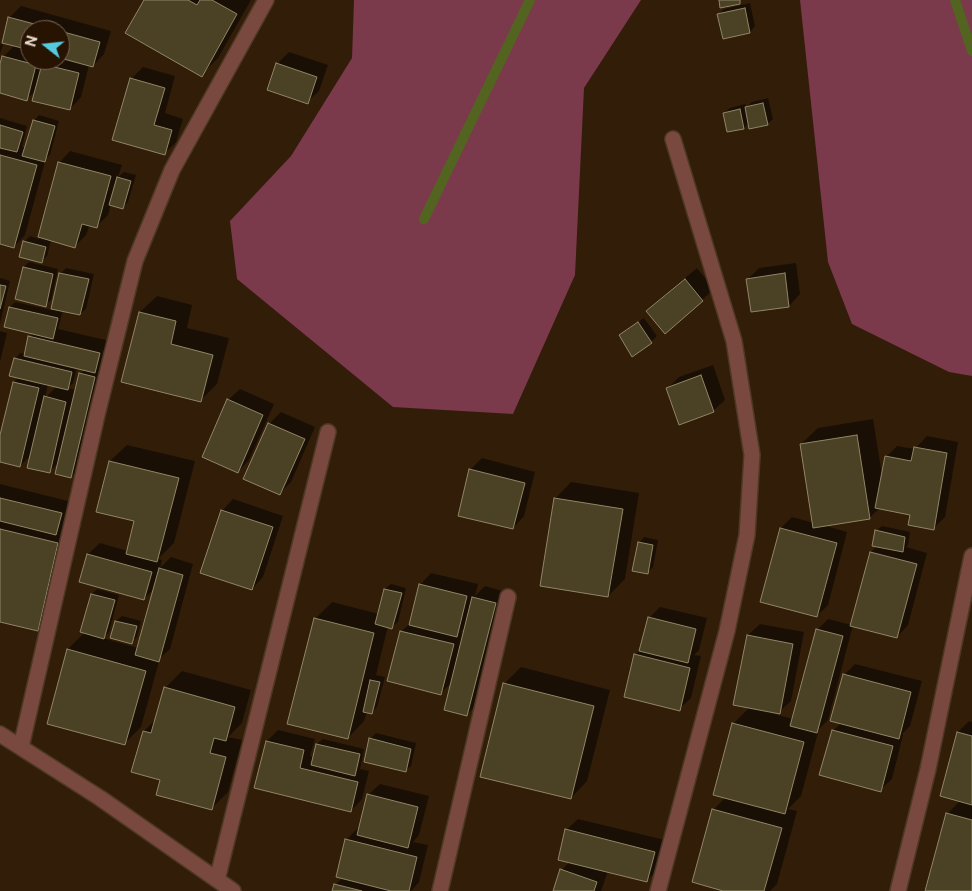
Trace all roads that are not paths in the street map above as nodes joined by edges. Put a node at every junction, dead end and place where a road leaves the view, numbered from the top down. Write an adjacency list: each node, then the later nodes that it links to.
1 (266, 0): 7 (street)
2 (673, 139): 11 (street)
3 (328, 432): 8 (street)
4 (972, 556): 12 (street)
5 (508, 597): 10 (street)
6 (0, 734): 7 (street)
7 (21, 748): 8 (street)
8 (217, 880): 9 (street)
9 (233, 891)
10 (440, 891)
11 (658, 891)
12 (898, 891)

